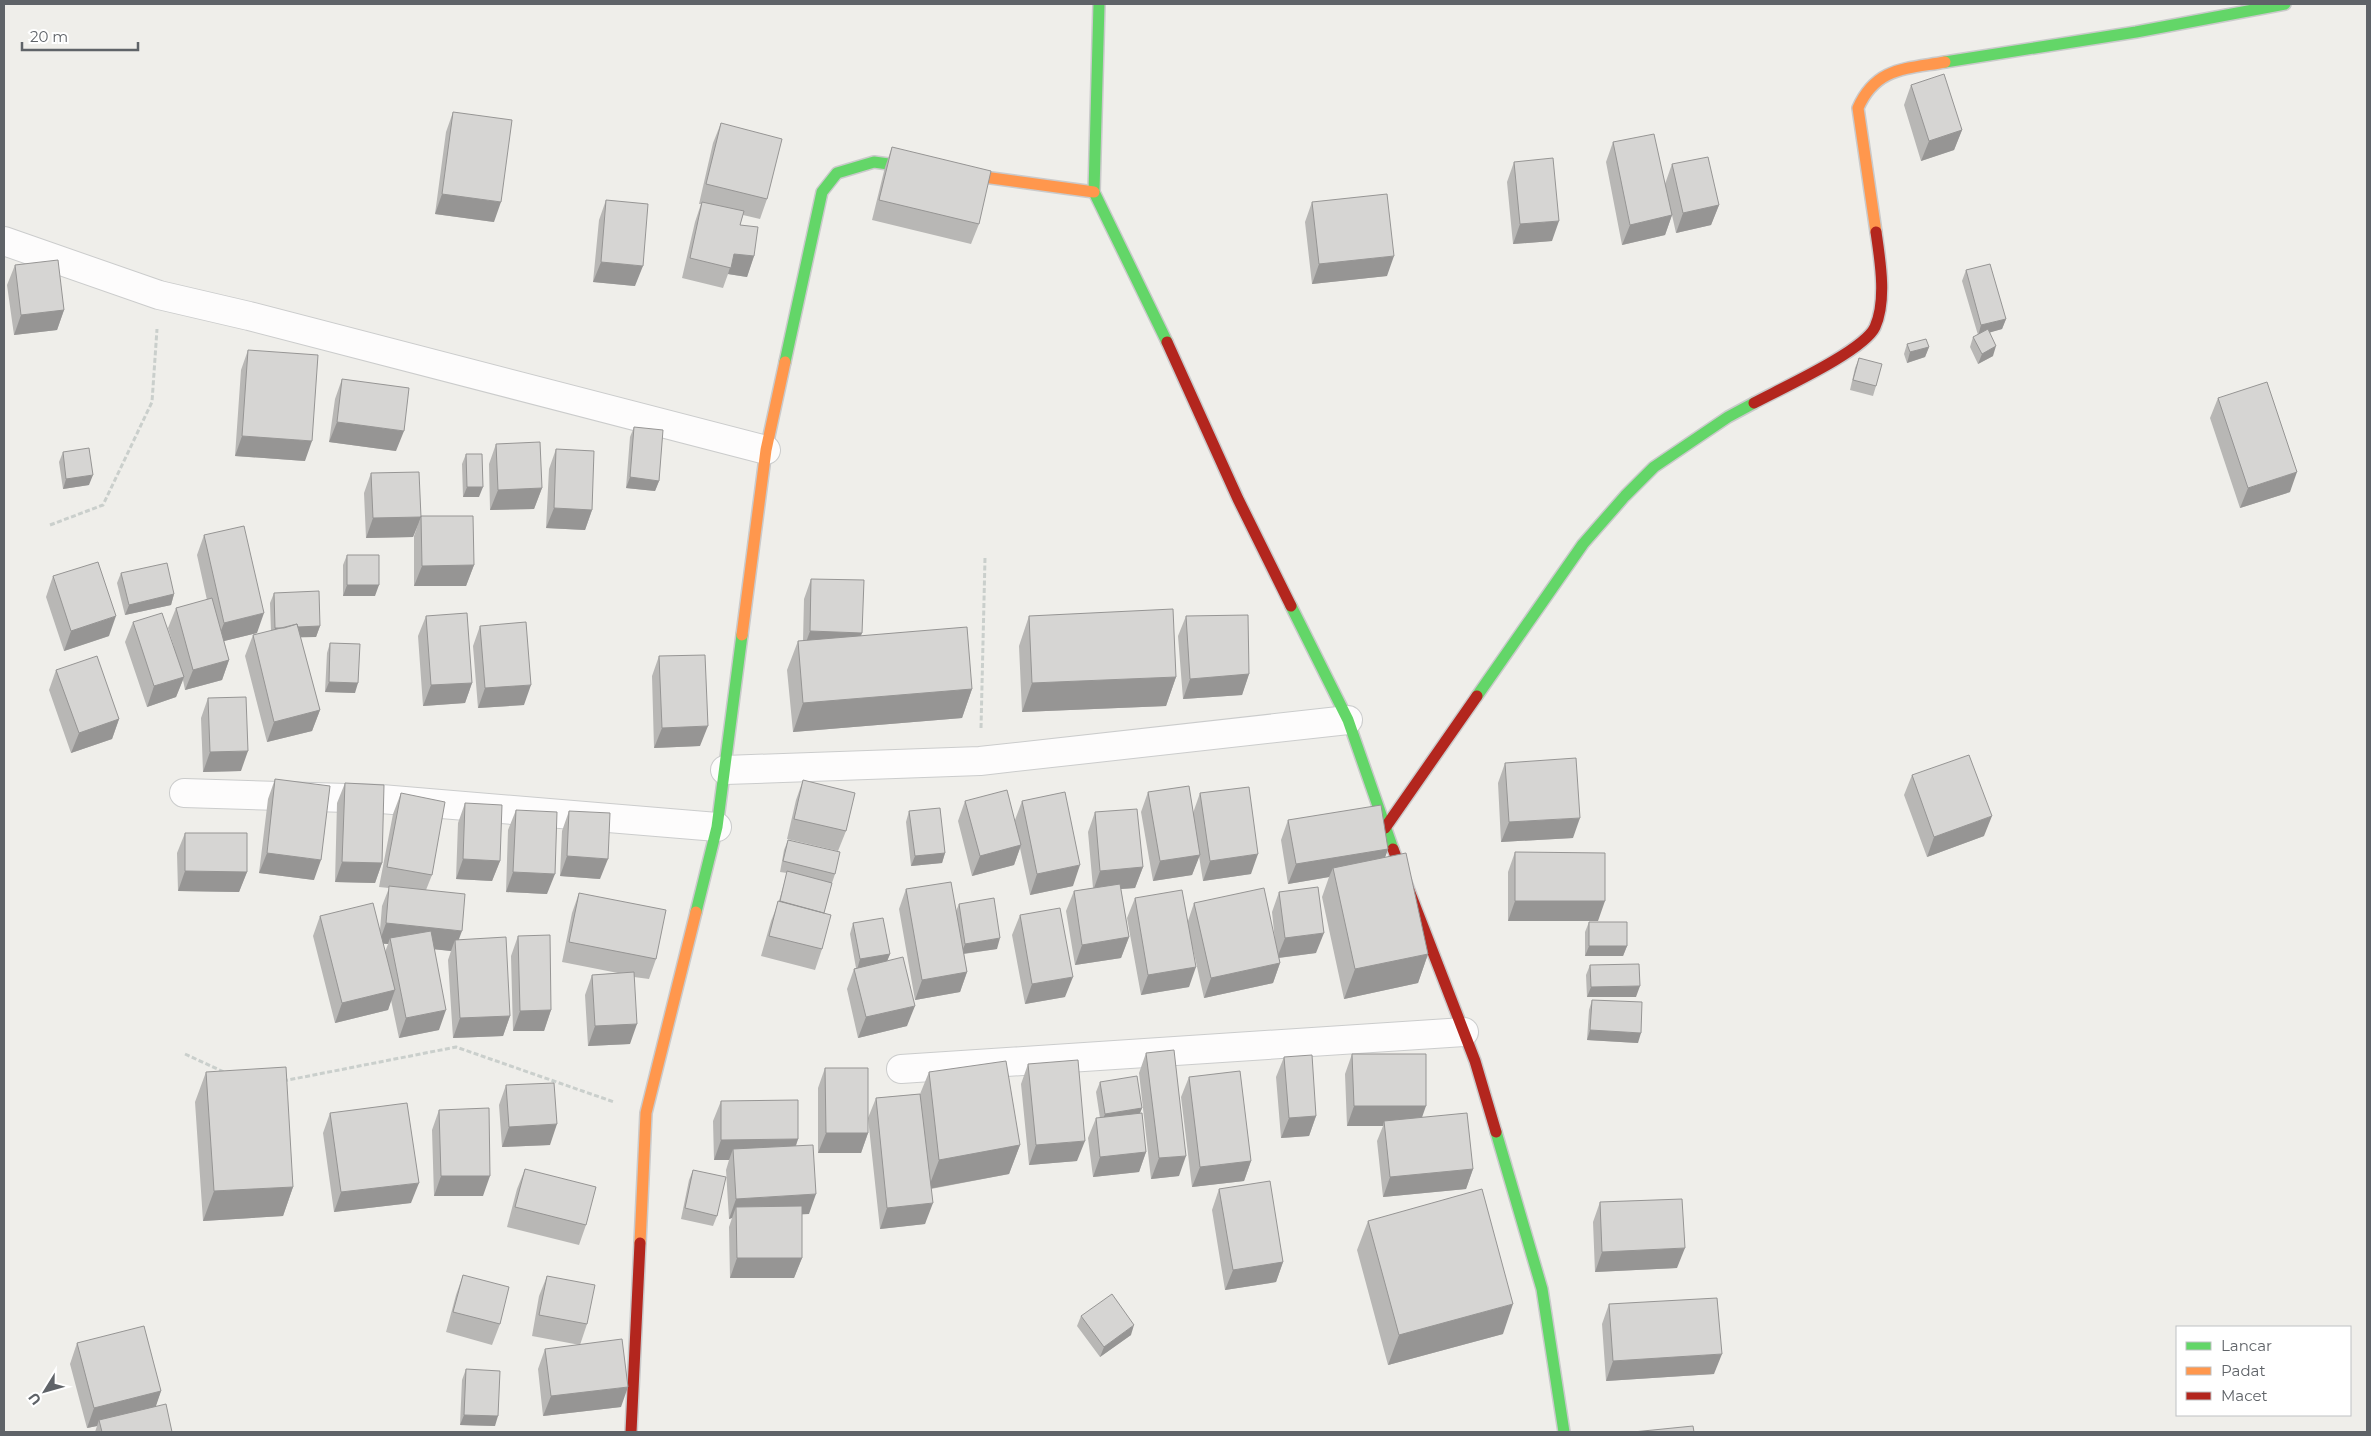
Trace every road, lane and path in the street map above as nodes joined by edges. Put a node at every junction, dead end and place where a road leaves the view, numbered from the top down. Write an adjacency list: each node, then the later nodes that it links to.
1 (1099, 4): 3 (street)
2 (2285, 4): 14 (street)
3 (1094, 192): 6 (street); 9 (street)
4 (4, 241): 5 (street)
5 (159, 296): 6 (street); 7 (path)
6 (766, 450): 11 (street)
7 (50, 525)
8 (985, 558): 10 (path)
9 (1348, 720): 10 (street); 14 (street)
10 (980, 761): 11 (street)
11 (725, 770): 13 (street)
12 (184, 793): 13 (street)
13 (717, 827): 20 (street)
14 (1386, 828): 15 (street)
15 (1464, 1032): 17 (street); 22 (street)
16 (185, 1054): 18 (path)
17 (900, 1069)
18 (229, 1075)
19 (275, 1083): 20 (path)
20 (646, 1113): 21 (street)
21 (631, 1432)
22 (1564, 1432)

